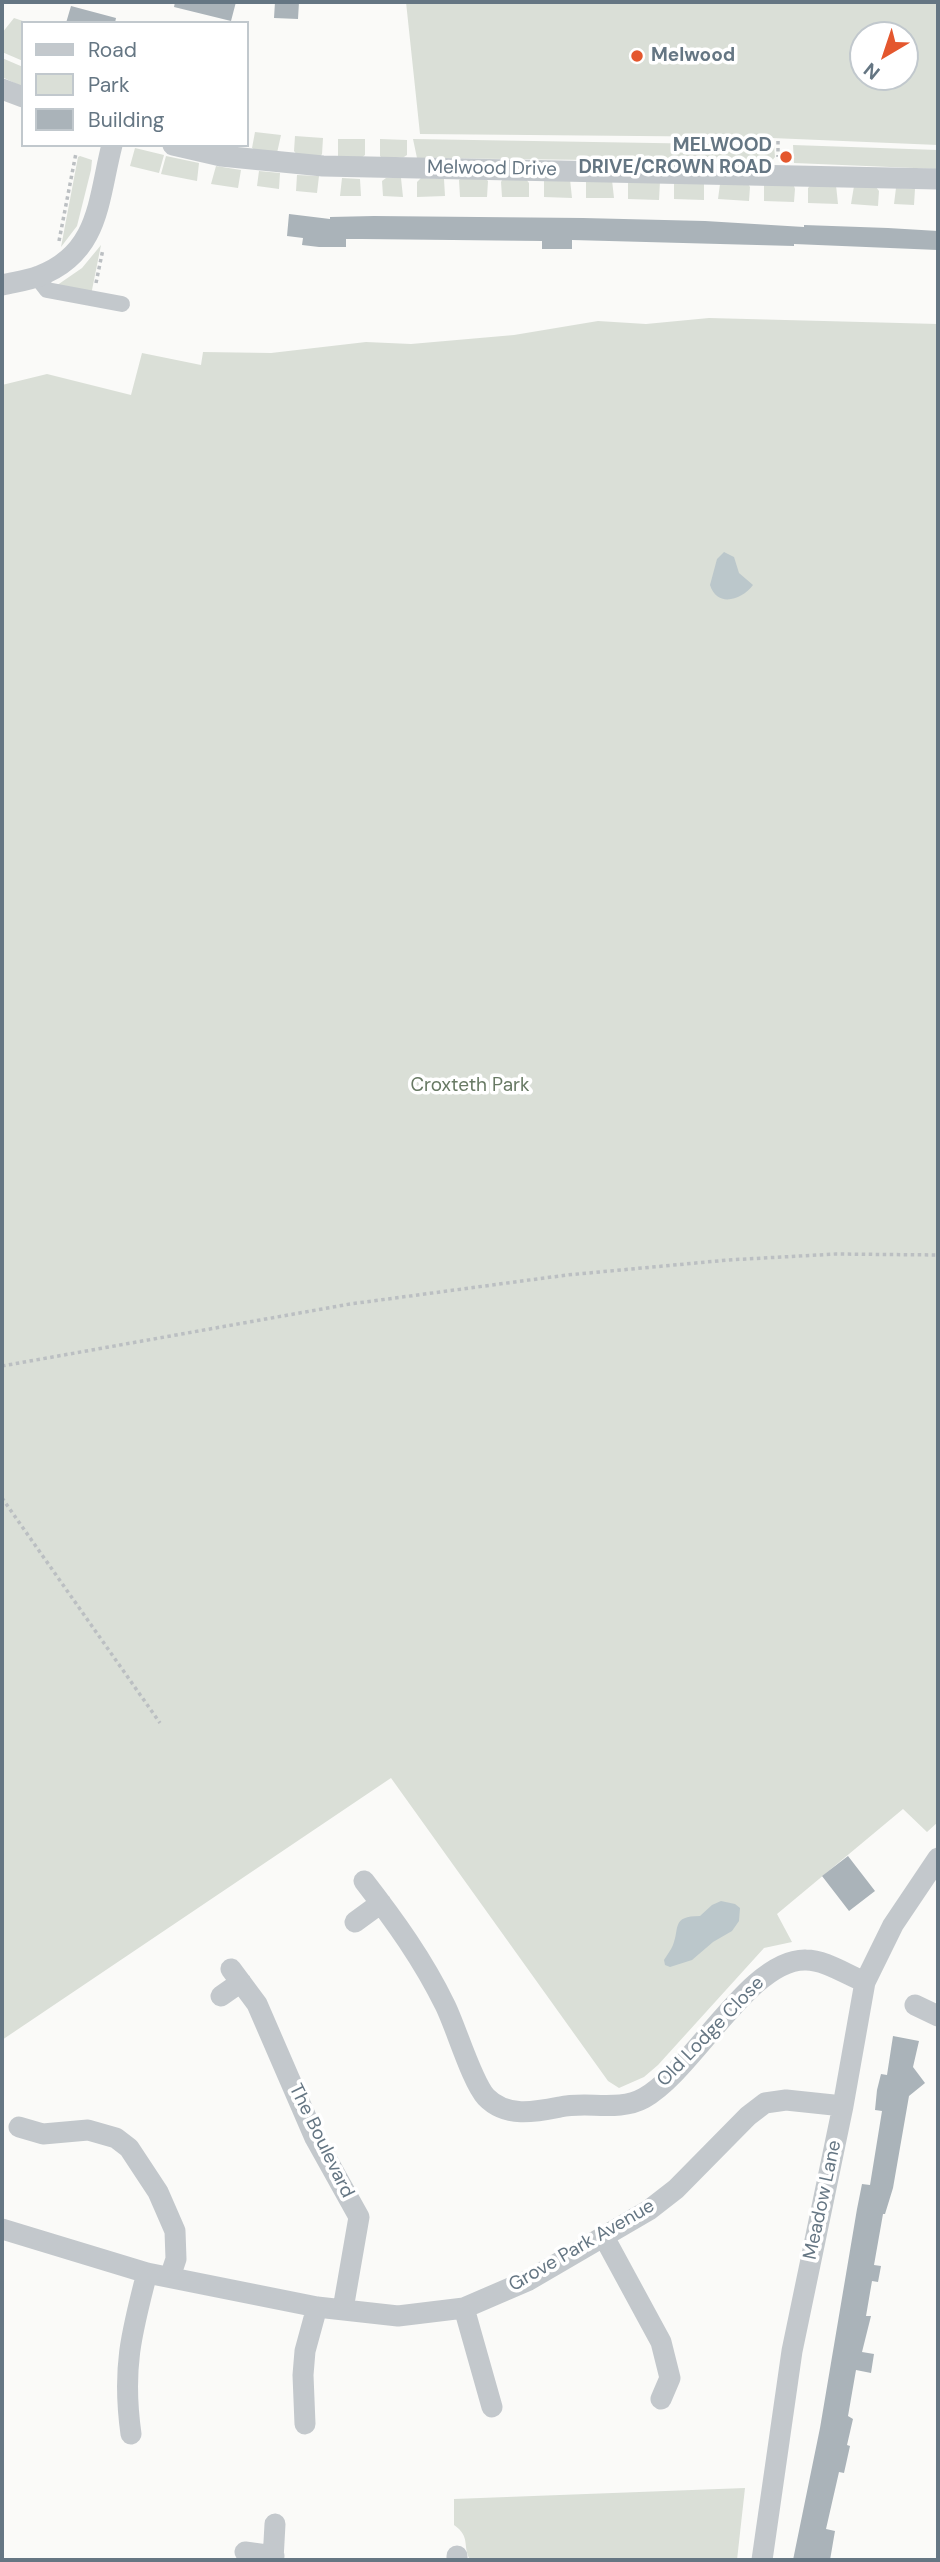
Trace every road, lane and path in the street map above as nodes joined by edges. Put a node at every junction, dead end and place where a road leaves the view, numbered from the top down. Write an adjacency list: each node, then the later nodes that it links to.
1 (2, 89): 2 (street)
2 (21, 96)
3 (112, 147): 7 (street)
4 (182, 147): 6 (street, Melwood Drive)
5 (76, 153): 8 (path)
6 (938, 179)
7 (90, 230): 8 (street); 10 (path)
8 (45, 274): 9 (street); 10 (street)
9 (2, 285)
10 (93, 298): 11 (street)
11 (122, 304)
12 (938, 1255): 13 (path)
13 (2, 1366)
14 (2, 1498): 15 (path)
15 (160, 1723)
16 (938, 1858): 20 (street, Meadow Lane)
17 (364, 1881): 18 (street, Old Lodge Close)
18 (381, 1903): 19 (street); 20 (street, Old Lodge Close)
19 (355, 1922)
20 (865, 1982): 24 (street, Meadow Lane)
21 (221, 1996): 32 (street, The Boulevard)
22 (915, 2005): 23 (street)
23 (937, 2012)
24 (843, 2106): 27 (street, Grove Park Avenue); 40 (street, Meadow Lane)
25 (19, 2127): 29 (street)
26 (2, 2230): 28 (street, Grove Park Avenue)
27 (604, 2237): 31 (street, Grove Park Avenue); 33 (street)
28 (147, 2273): 29 (street, Grove Park Avenue); 36 (street)
29 (170, 2277): 30 (street, Grove Park Avenue)
30 (317, 2307): 32 (street, Grove Park Avenue); 35 (street)
31 (464, 2308): 32 (street, Grove Park Avenue); 34 (street)
32 (343, 2309)
33 (661, 2399)
34 (492, 2407)
35 (305, 2424)
36 (131, 2434)
37 (275, 2524): 39 (street)
38 (245, 2552): 39 (street)
39 (274, 2558)
40 (762, 2560)

